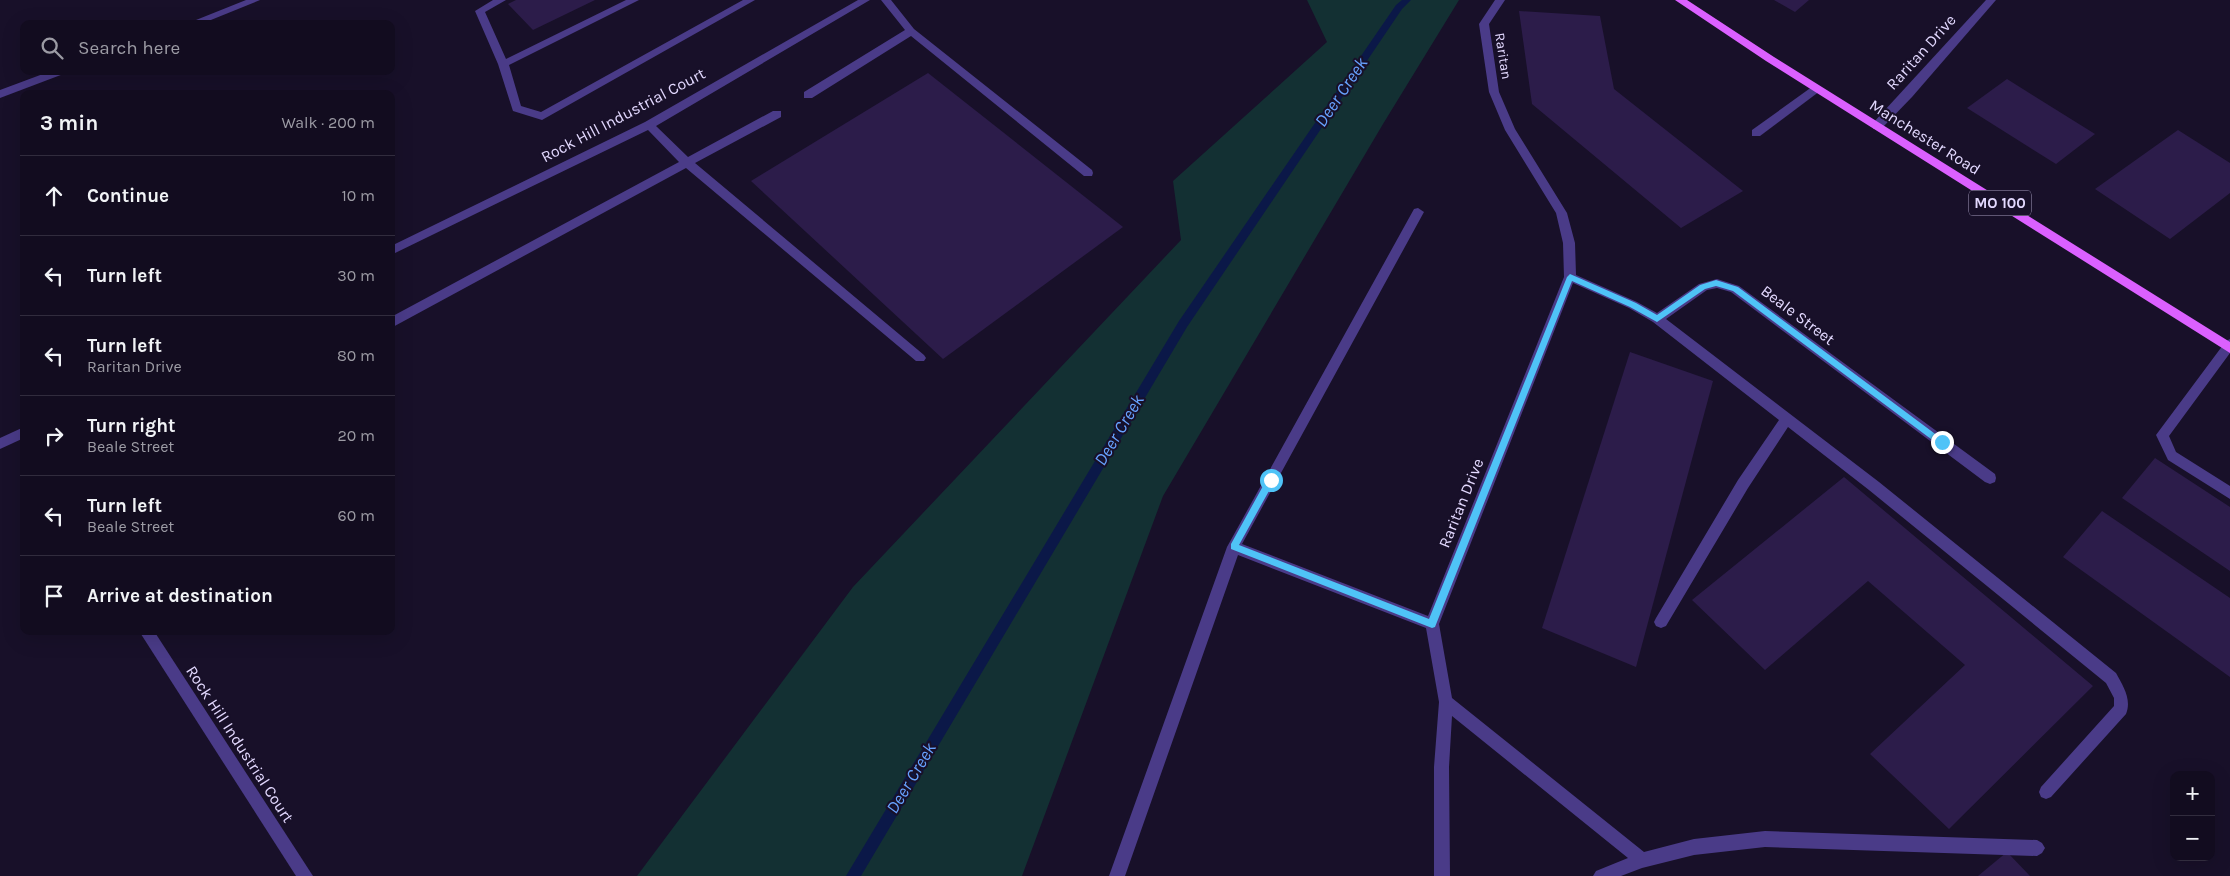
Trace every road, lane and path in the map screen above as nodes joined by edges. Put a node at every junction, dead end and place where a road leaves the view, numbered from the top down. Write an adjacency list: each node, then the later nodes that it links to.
1 (255, 0): 10 (street)
2 (501, 0): 12 (street)
3 (634, 0): 12 (street)
4 (750, 0): 12 (street)
5 (865, 0): 19 (street, Rock Hill Industrial Court)
6 (886, 0): 11 (street)
7 (1500, 0): 15 (street, Raritan)
8 (1680, 0): 14 (main road, Manchester Road / MO 100)
9 (1991, 0): 20 (street, Raritan Drive)
10 (201, 20)
11 (910, 31): 17 (street); 23 (street)
12 (503, 64)
13 (51, 75): 16 (street)
14 (1816, 88): 20 (main road, Manchester Road / MO 100); 21 (street)
15 (1494, 92): 26 (street, Raritan Drive)
16 (0, 94)
17 (808, 95)
18 (777, 114): 22 (street)
19 (649, 125): 22 (street); 25 (street, Rock Hill Industrial Court)
20 (1877, 126): 29 (main road, Manchester Road / MO 100)
21 (1756, 133)
22 (687, 162): 28 (street); 30 (street)
23 (1088, 173)
24 (1418, 212): 36 (street)
25 (395, 249)
26 (1570, 277): 27 (street); 38 (street, Raritan Drive)
27 (1657, 319): 31 (street); 34 (street, Beale Street)
28 (395, 321)
29 (2229, 346): 35 (street)
30 (920, 358)
31 (1786, 419): 37 (street); 41 (street)
32 (20, 438): 33 (street)
33 (0, 444)
34 (1990, 478)
35 (2230, 493)
36 (1234, 547): 38 (street); 45 (street)
37 (1661, 622)
38 (1432, 624): 40 (street)
39 (149, 635): 44 (street, Rock Hill Industrial Court)
40 (1446, 702): 43 (street); 46 (street)
41 (2046, 792)
42 (2037, 848): 43 (street)
43 (1642, 860): 47 (street)
44 (305, 876)
45 (1117, 876)
46 (1442, 876)
47 (1601, 876)

